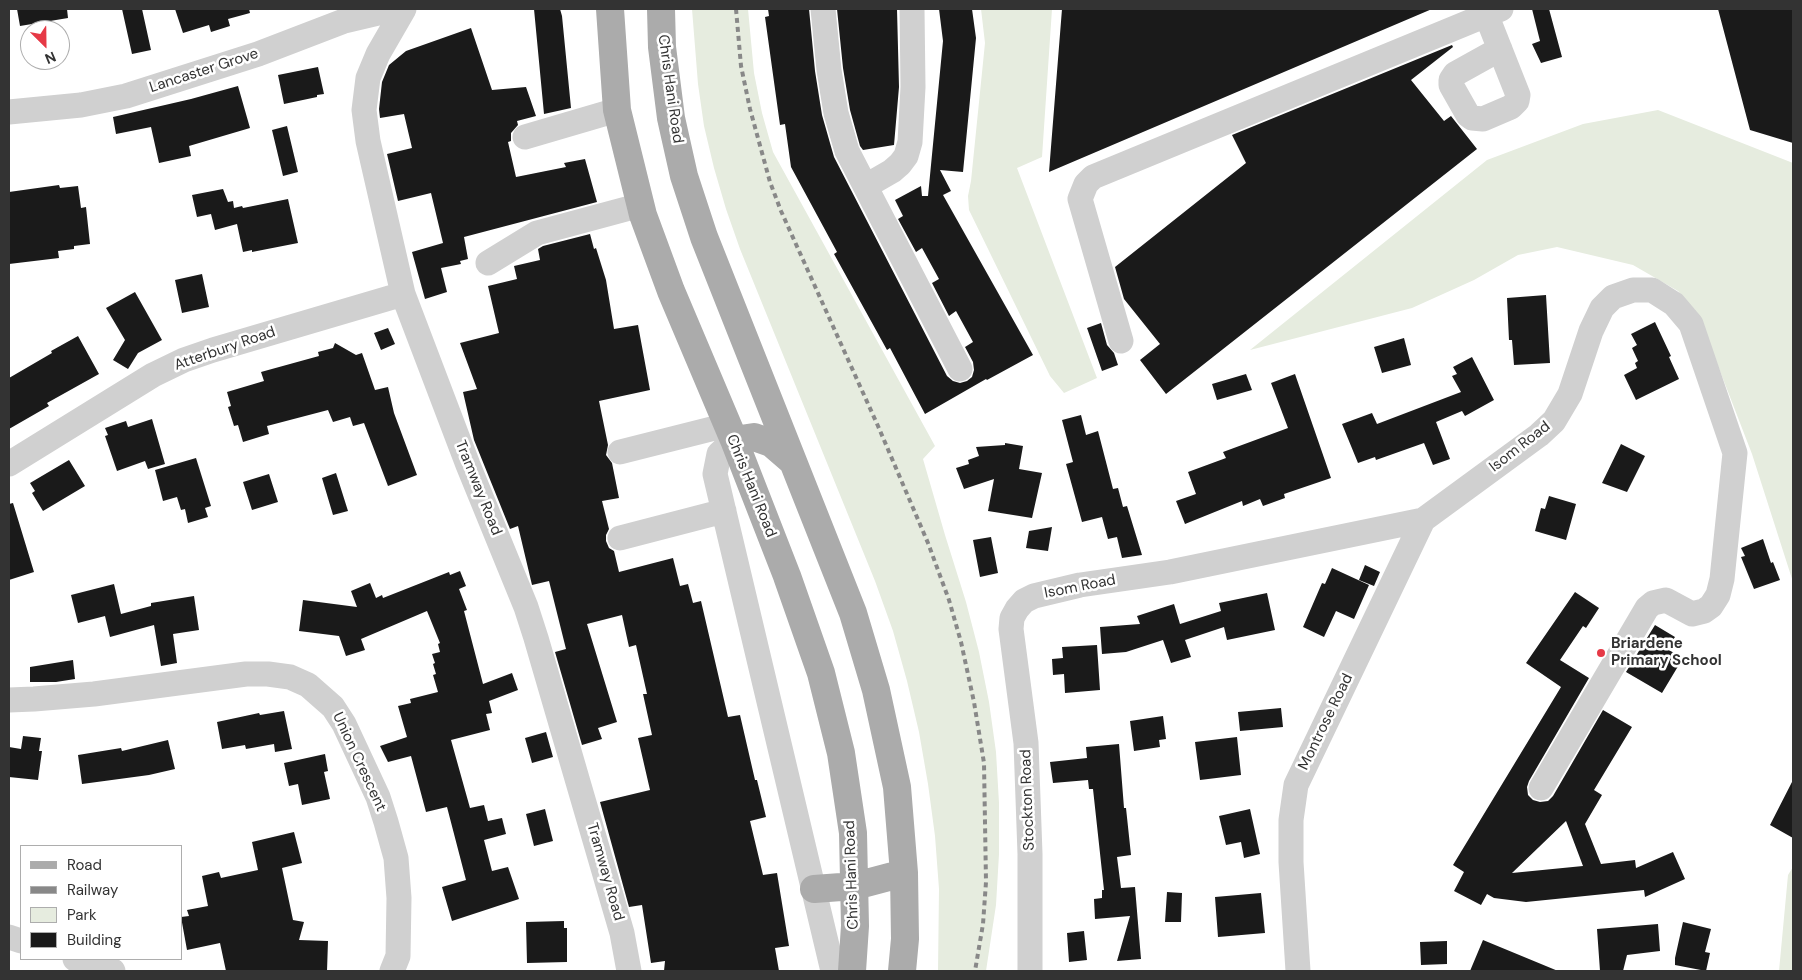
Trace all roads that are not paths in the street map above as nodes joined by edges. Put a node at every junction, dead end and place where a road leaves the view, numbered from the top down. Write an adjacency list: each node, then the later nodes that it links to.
1 (395, 9): 10 (street, Lancaster Grove)
2 (404, 9): 15 (street, Tramway Road)
3 (610, 9): 9 (main road, Chris Hani Road)
4 (661, 9): 21 (main road, Chris Hani Road)
5 (823, 9): 12 (street)
6 (912, 9): 12 (street)
7 (1494, 11): 8 (street); 16 (street)
8 (1500, 49)
9 (617, 110): 11 (street); 13 (main road, Chris Hani Road)
10 (9, 112)
11 (525, 137)
12 (866, 186): 17 (street)
13 (640, 205): 14 (street); 18 (main road, Chris Hani Road)
14 (488, 263)
15 (403, 294): 20 (street, Atterbury Road); 34 (street, Tramway Road)
16 (1121, 341)
17 (960, 369)
18 (730, 432): 19 (street); 21 (main road); 22 (street); 29 (main road, Chris Hani Road)
19 (620, 452)
20 (15, 454)
21 (793, 462): 28 (main road, Chris Hani Road)
22 (724, 511): 24 (street); 30 (street)
23 (1423, 520): 25 (street, Isom Road); 27 (street, Isom Road); 39 (street, Montrose Road)
24 (620, 538)
25 (1011, 629): 38 (street, Stockton Road)
26 (9, 700): 33 (street, Union Crescent)
27 (1541, 788)
28 (904, 873): 29 (main road); 37 (main road, Chris Hani Road)
29 (855, 886): 30 (main road); 36 (main road, Chris Hani Road)
30 (814, 890): 35 (street)
31 (78, 960): 32 (street)
32 (113, 971)
33 (392, 971)
34 (629, 971)
35 (834, 971)
36 (852, 971)
37 (902, 971)
38 (1030, 971)
39 (1298, 971)

